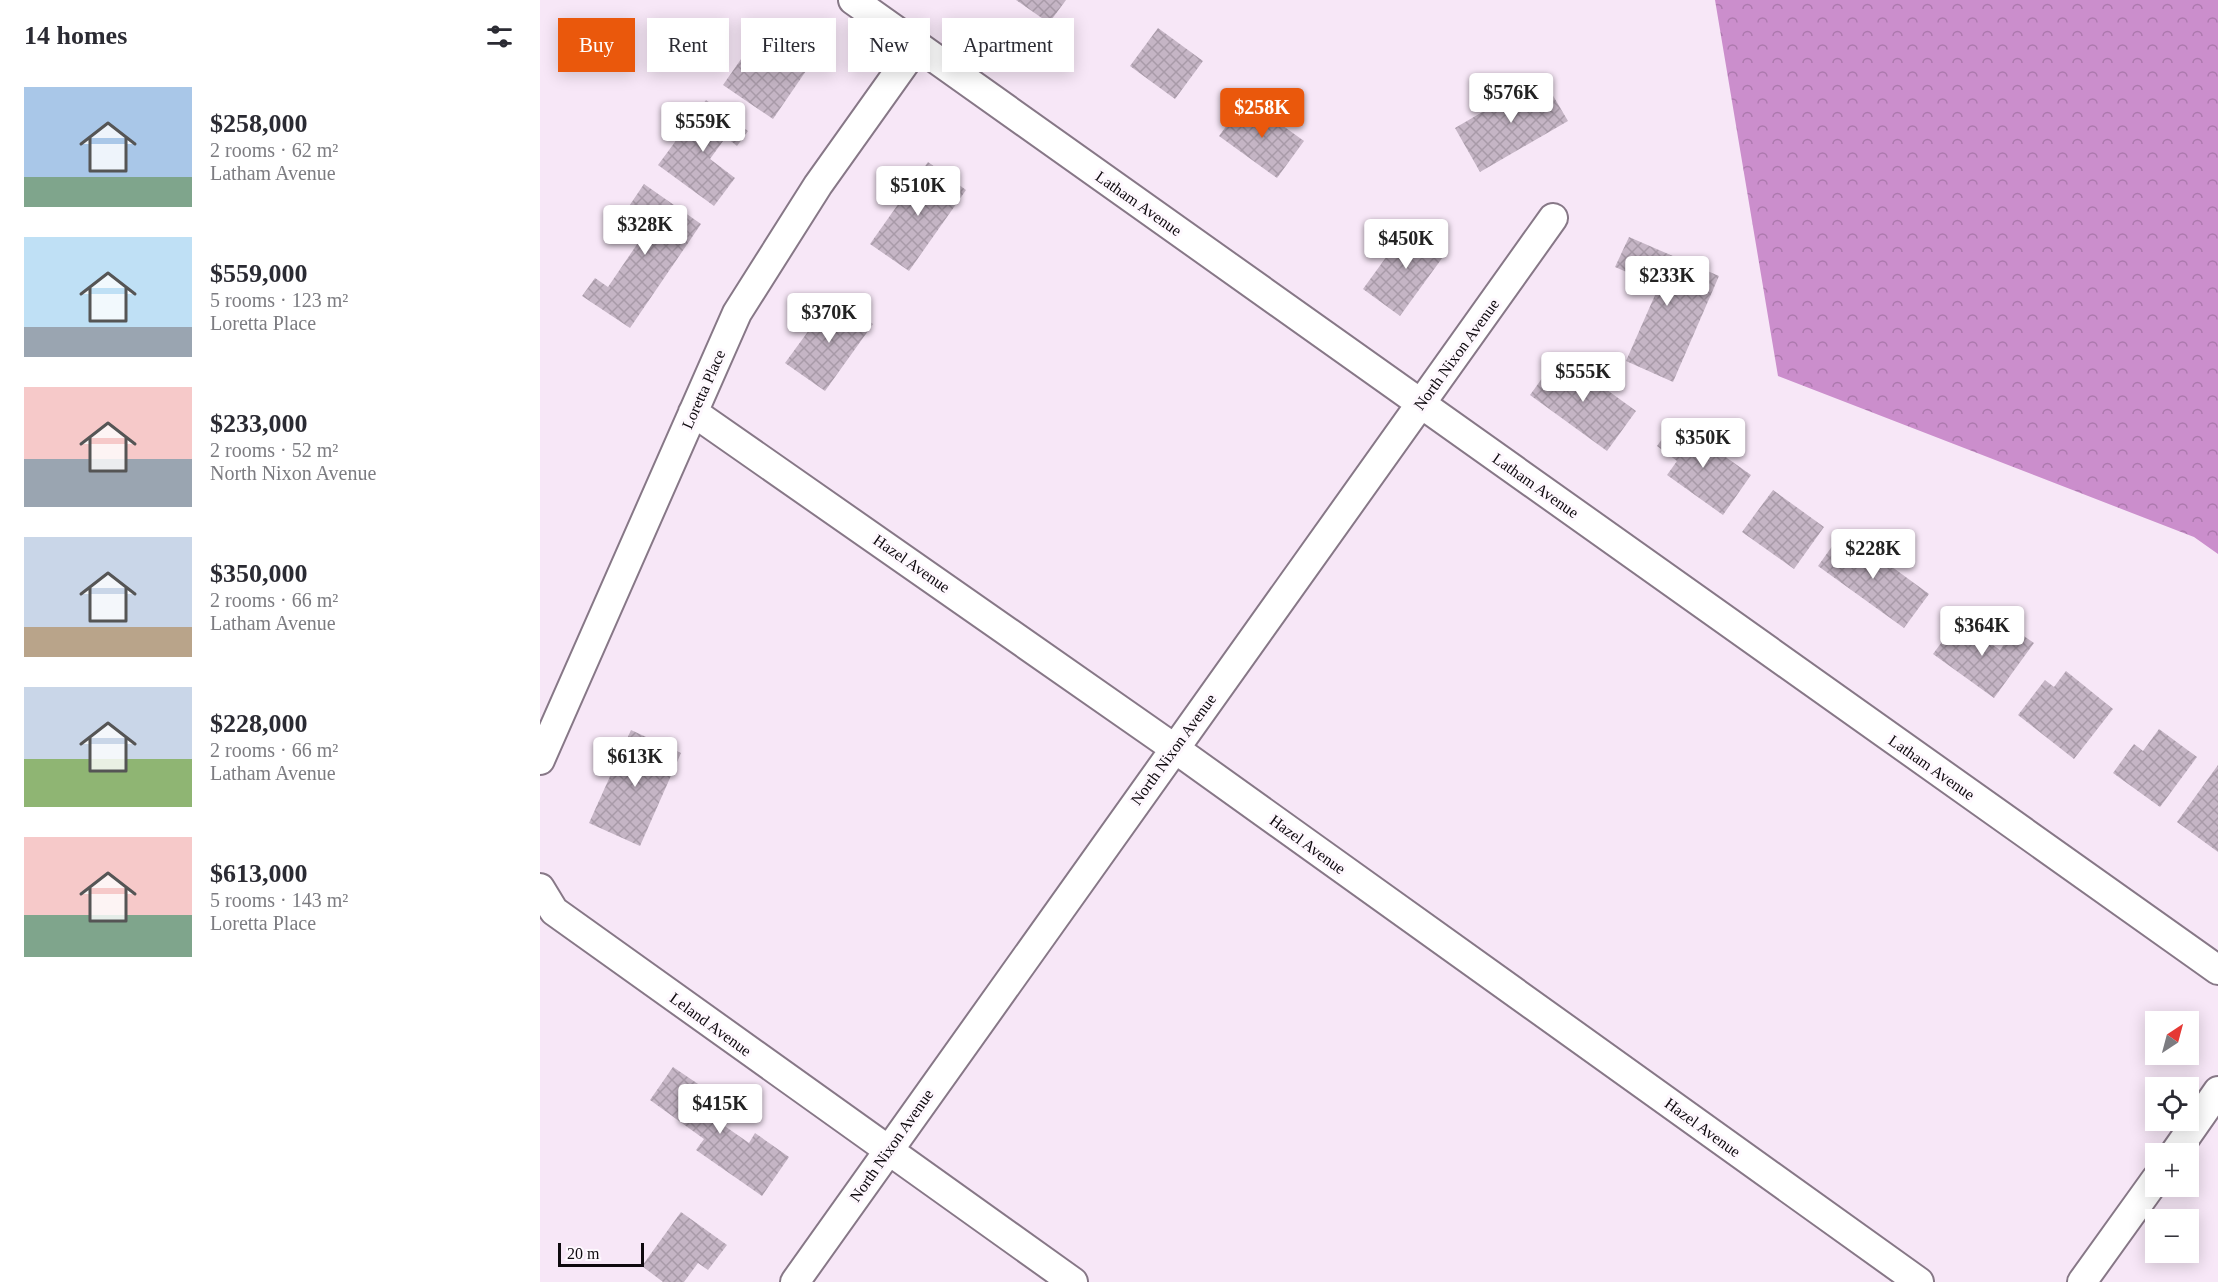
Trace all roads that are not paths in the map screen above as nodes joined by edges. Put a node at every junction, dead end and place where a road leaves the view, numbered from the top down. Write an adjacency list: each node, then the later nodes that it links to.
1 (853, 0): 2 (street, Latham Avenue)
2 (878, 18)
3 (930, 55): 6 (street, Latham Avenue)
4 (898, 72): 7 (street, Loretta Place)
5 (1553, 218): 6 (street, North Nixon Avenue)
6 (1420, 403): 8 (street, North Nixon Avenue); 11 (street, Latham Avenue)
7 (693, 412): 8 (street, Hazel Avenue); 9 (street, Loretta Place)
8 (1174, 748): 14 (street, North Nixon Avenue); 18 (street, Hazel Avenue)
9 (540, 760)
10 (547, 900): 14 (street, Leland Avenue)
11 (2218, 970)
12 (2218, 1091): 13 (street)
13 (2182, 1143)
14 (887, 1150): 16 (street, North Nixon Avenue); 17 (street, Leland Avenue)
15 (2145, 1194): 19 (street)
16 (795, 1282)
17 (1073, 1282)
18 (1919, 1282)
19 (2082, 1282)

